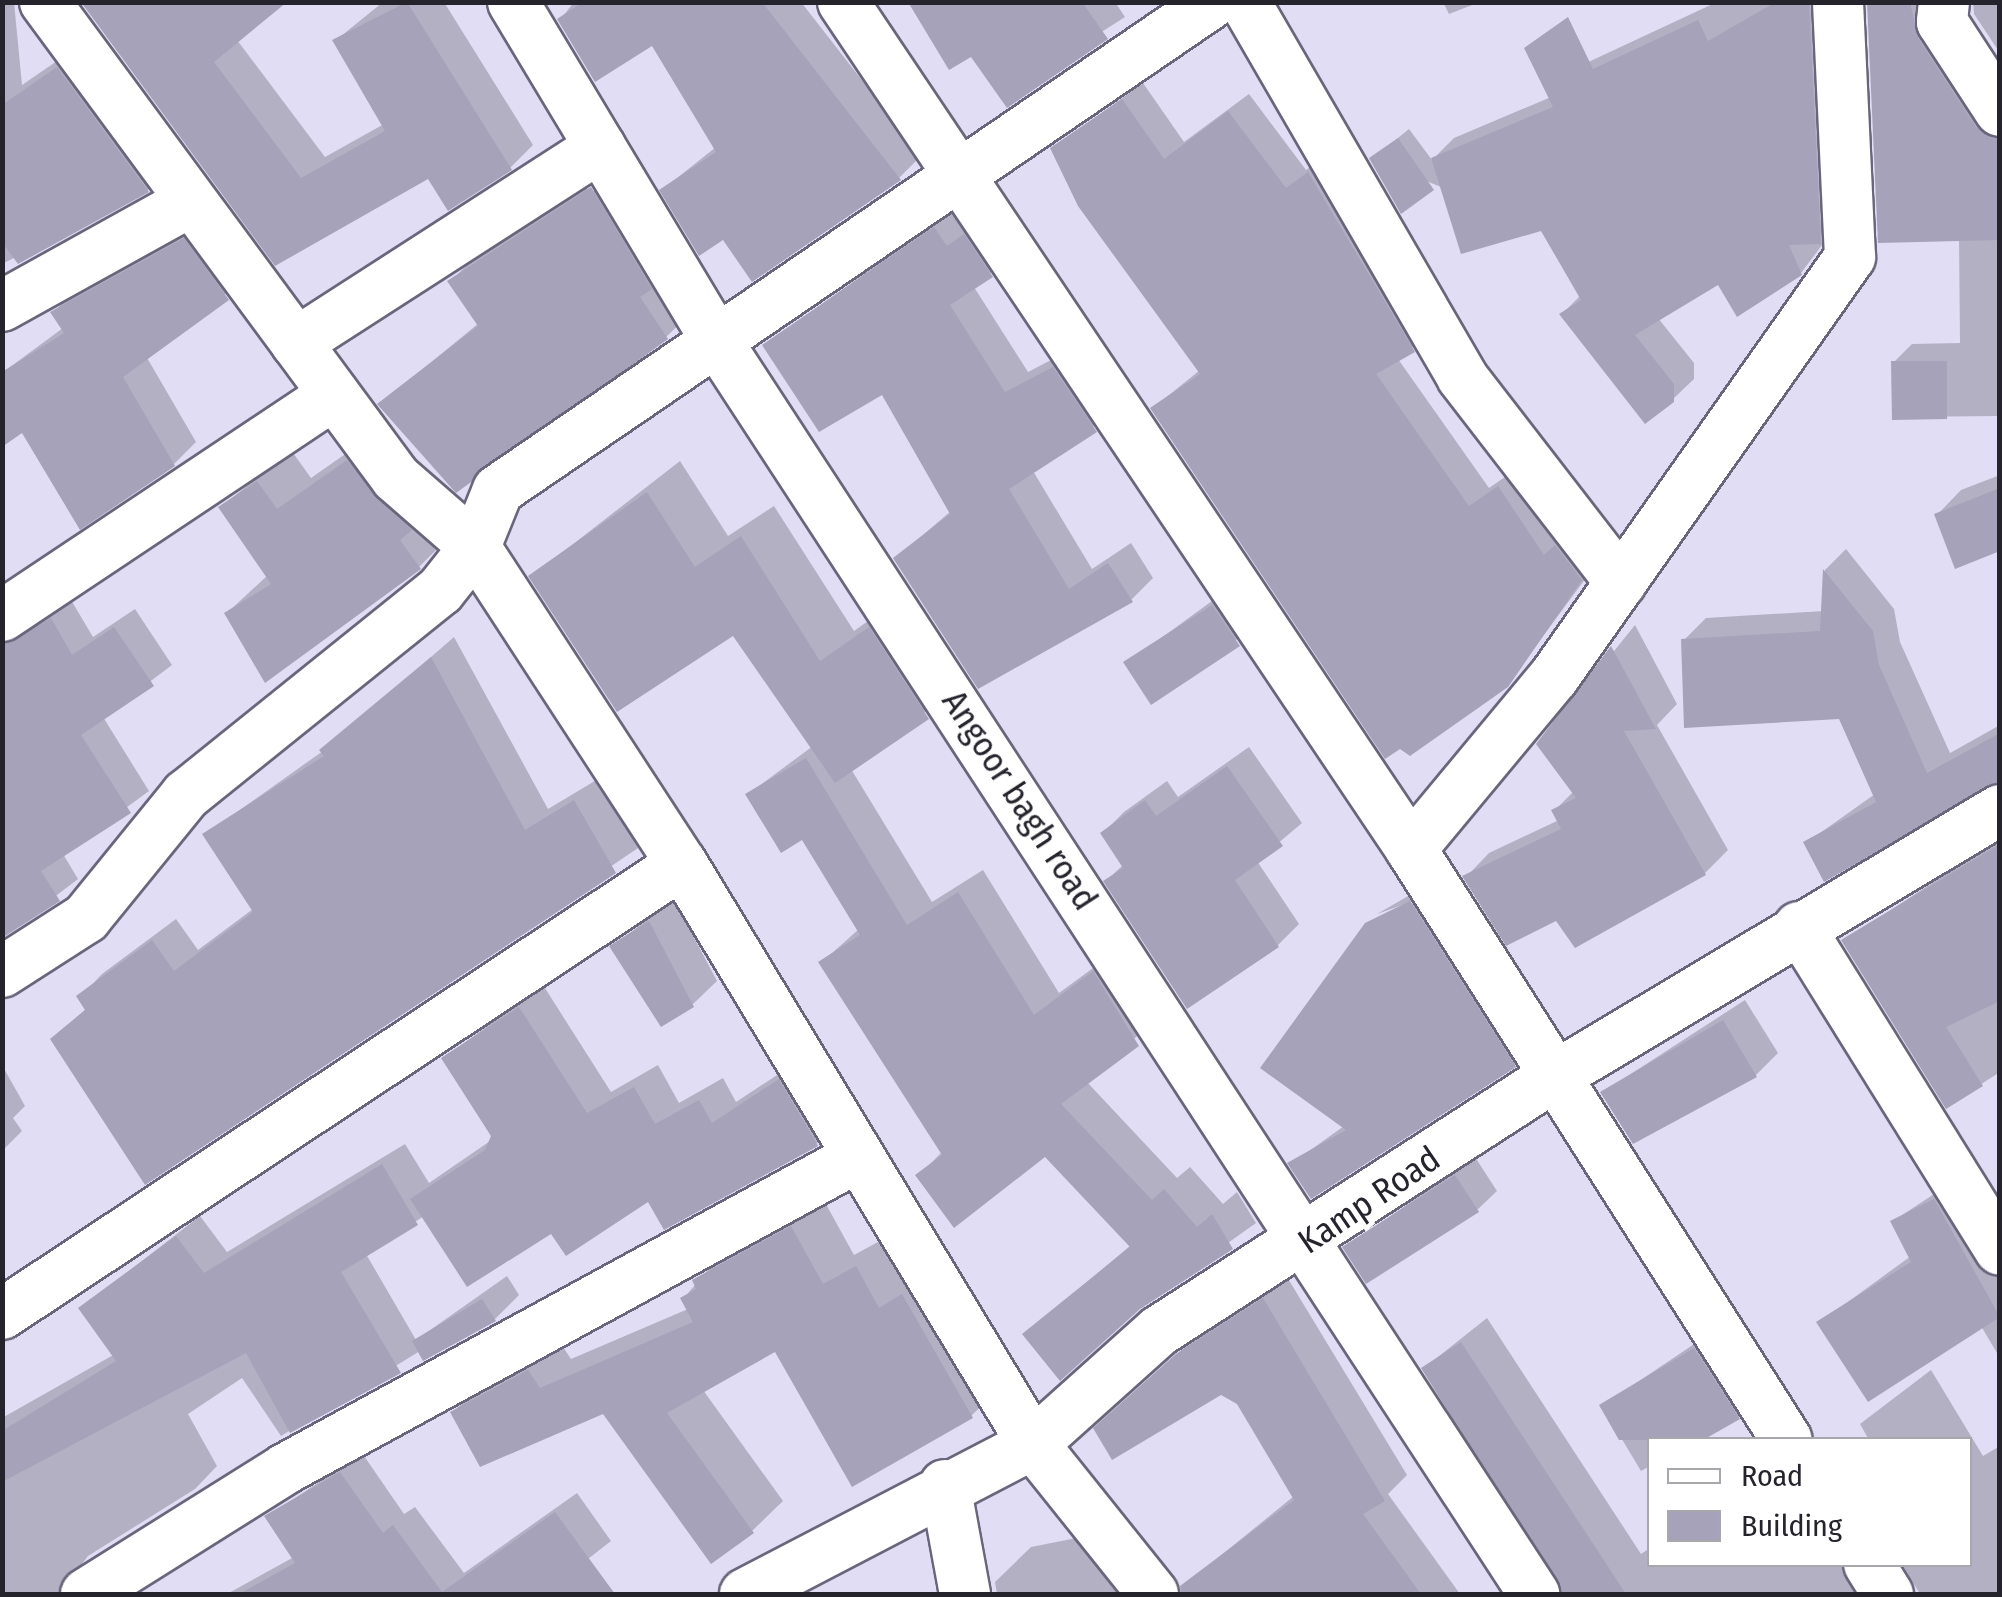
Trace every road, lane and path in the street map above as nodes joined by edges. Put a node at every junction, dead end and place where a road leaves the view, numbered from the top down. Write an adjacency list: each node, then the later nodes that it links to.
1 (46, 2): 11 (street)
2 (513, 2): 9 (street, Angoor bagh road)
3 (843, 2): 10 (street)
4 (1213, 2): 10 (street)
5 (1245, 2): 17 (street)
6 (1838, 2): 17 (street)
7 (1944, 2): 8 (street)
8 (2000, 111)
9 (600, 147): 13 (street); 14 (street, Angoor bagh road)
10 (960, 180): 14 (street); 20 (street)
11 (186, 204): 12 (street); 13 (street)
12 (2, 306)
13 (296, 343): 15 (street)
14 (718, 343): 16 (street); 26 (street, Angoor bagh road)
15 (334, 395): 16 (street); 18 (street)
16 (475, 547): 21 (street); 23 (street)
17 (1622, 584): 20 (street)
18 (2, 616)
19 (2000, 810): 22 (street, Kamp Road)
20 (1411, 849): 24 (street)
21 (682, 864): 25 (street); 28 (street)
22 (1799, 927): 24 (street, Kamp Road); 27 (street)
23 (2, 972)
24 (1552, 1078): 26 (street, Kamp Road); 29 (street)
25 (854, 1160): 30 (street); 33 (street)
26 (1308, 1242): 30 (street, Kamp Road); 37 (street, Angoor bagh road)
27 (2000, 1250)
28 (2, 1314)
29 (1785, 1437)
30 (1033, 1444): 31 (street, Kamp Road); 36 (street)
31 (945, 1486): 34 (street, Kamp Road); 35 (street)
32 (1871, 1567): 38 (street)
33 (86, 1594)
34 (744, 1594)
35 (964, 1594)
36 (1153, 1594)
37 (1534, 1594)
38 (1888, 1594)

